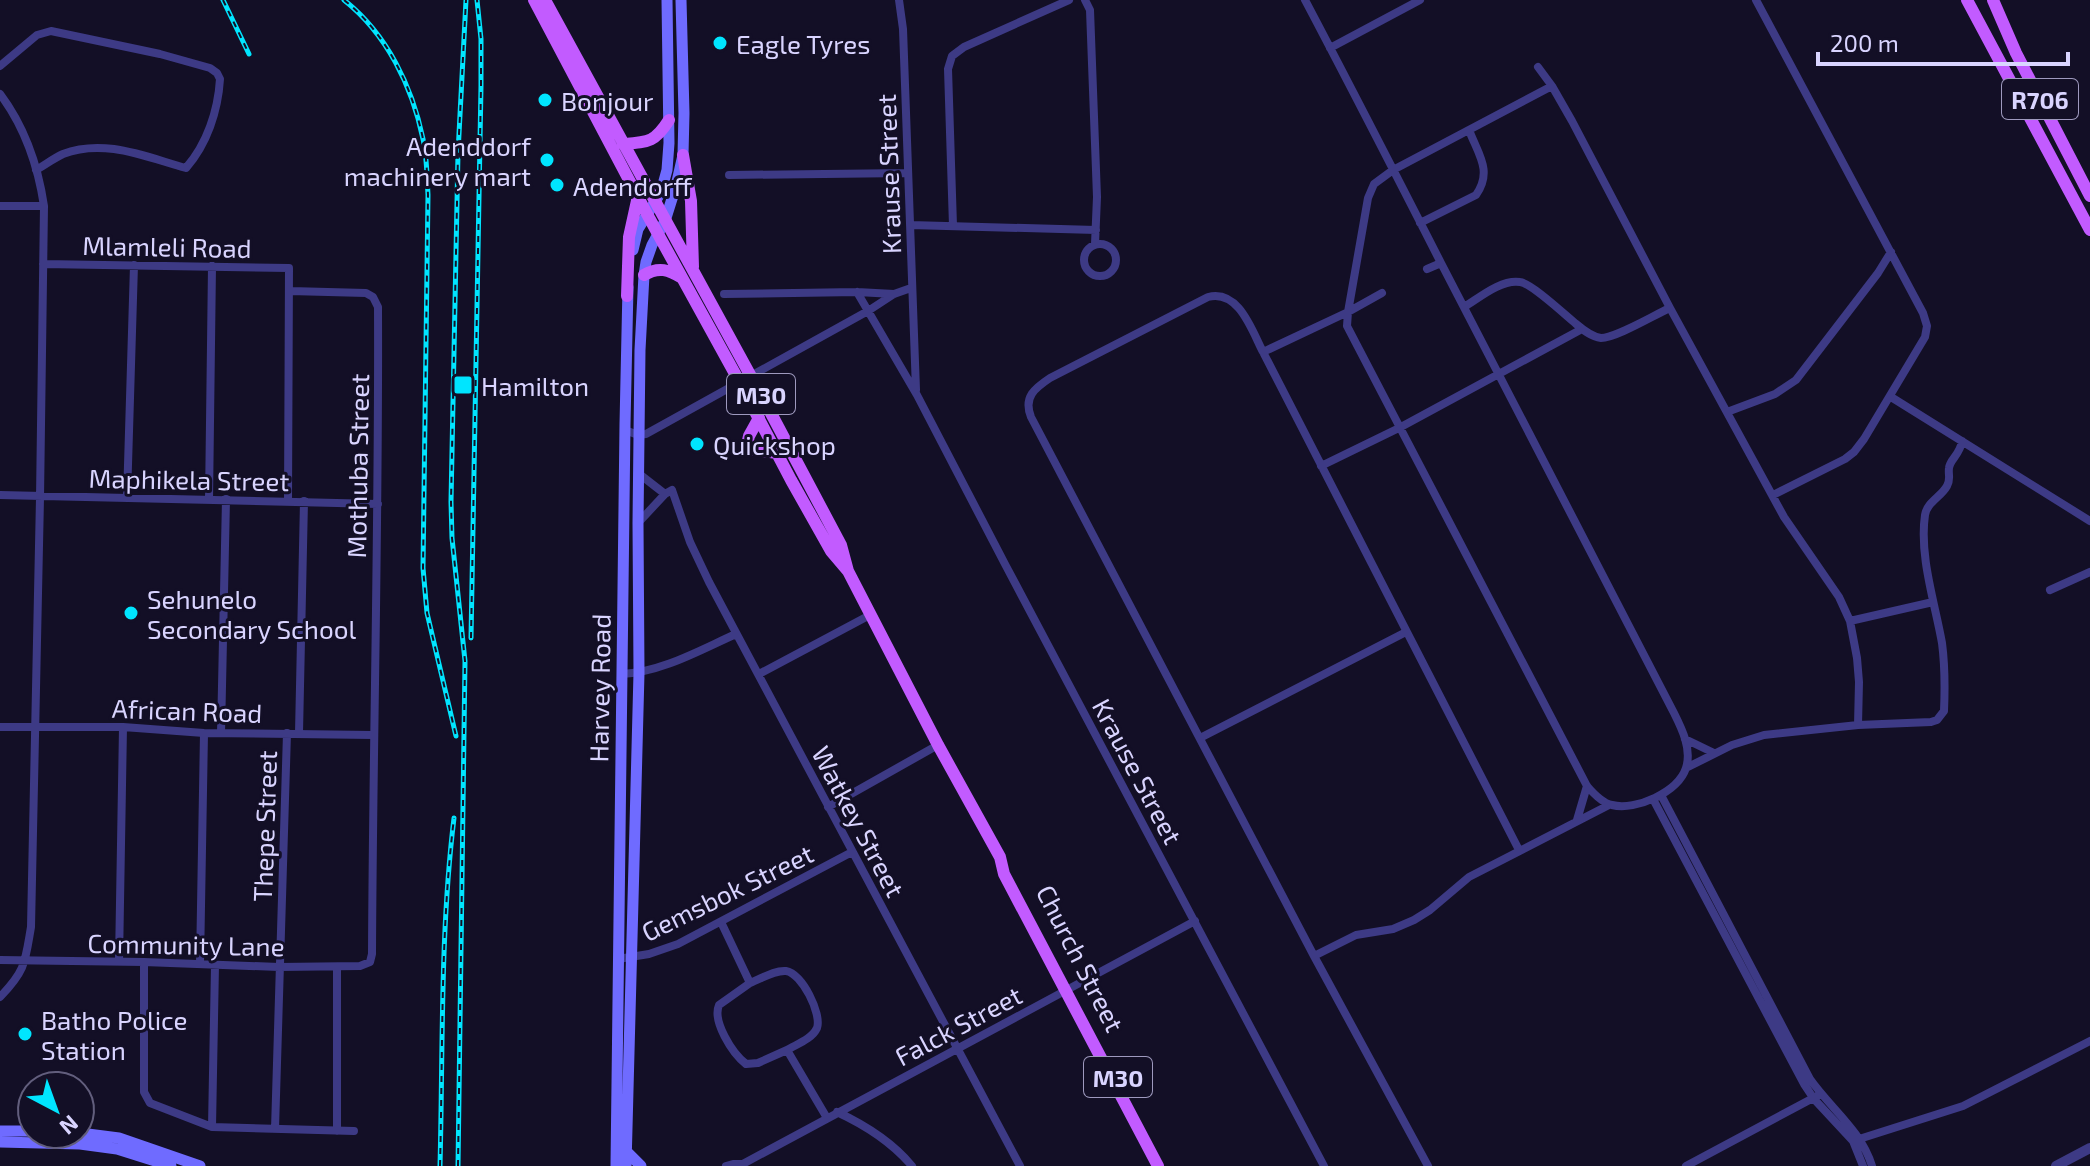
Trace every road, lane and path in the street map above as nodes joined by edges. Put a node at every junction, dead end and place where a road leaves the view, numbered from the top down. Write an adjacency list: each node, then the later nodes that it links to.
1 (534, 0): 26 (main road, Church Street / M30)
2 (545, 0): 20 (main road, Church Street / M30)
3 (667, 0): 18 (main road, Harvey Road)
4 (681, 0): 21 (main road, Harvey Road)
5 (899, 0): 24 (street, Krause Street)
6 (1069, 0): 34 (street)
7 (1085, 0): 36 (street)
8 (1305, 0): 13 (street)
9 (1420, 0): 13 (street)
10 (1756, 0): 39 (street)
11 (1970, 0): 37 (main road, R706)
12 (1993, 0): 27 (main road, R706)
13 (1330, 48): 23 (street)
14 (0, 66): 22 (street)
15 (1538, 67): 16 (street)
16 (1552, 86): 19 (street); 55 (street)
17 (0, 94): 22 (street)
18 (669, 120): 20 (main road); 28 (main road, Harvey Road)
19 (1469, 130): 23 (street); 32 (street)
20 (623, 144): 28 (main road, Church Street / M30)
21 (683, 155): 35 (main road, Harvey Road); 46 (main road)
22 (36, 170): 30 (street)
23 (1393, 170): 32 (street); 57 (street)
24 (907, 173): 25 (street); 33 (street, Krause Street)
25 (729, 175)
26 (638, 196): 31 (main road, Church Street / M30); 53 (main road)
27 (2090, 196)
28 (655, 202): 31 (main road, Harvey Road); 35 (main road, Church Street / M30)
29 (0, 206): 30 (street)
30 (44, 206): 41 (street)
31 (647, 214): 35 (main road, Church Street / M30); 53 (main road, Harvey Road)
32 (1420, 223): 40 (street)
33 (910, 225): 34 (street); 47 (street, Krause Street)
34 (953, 226): 36 (street)
35 (662, 227): 45 (main road, Harvey Road); 46 (main road, Church Street / M30)
36 (1096, 230): 38 (street)
37 (2090, 230)
38 (1095, 244): 38 (street)
39 (1891, 252): 65 (street); 66 (street)
40 (1441, 263): 44 (street); 54 (street)
41 (43, 264): 42 (street, Mlamleli Road); 78 (street)
42 (134, 265): 43 (street, Mlamleli Road); 79 (street)
43 (212, 266): 48 (street, Mlamleli Road); 81 (street)
44 (1427, 269)
45 (644, 275): 46 (main road); 60 (main road, Harvey Road)
46 (689, 276): 63 (main road, Church Street / M30)
47 (911, 288): 52 (street); 64 (street, Krause Street)
48 (290, 291): 82 (street); 84 (street, Mothuba Street)
49 (857, 292): 51 (street); 52 (street); 56 (street, Krause Street)
50 (1382, 293): 57 (street)
51 (724, 294)
52 (894, 294): 56 (street)
53 (627, 296): 59 (main road, Harvey Road)
54 (1464, 307): 58 (street); 62 (street)
55 (1670, 308): 58 (street); 66 (street)
56 (868, 311): 63 (street); 64 (street, Krause Street)
57 (1348, 312): 61 (street); 68 (street)
58 (1582, 329): 62 (street)
59 (626, 350): 60 (main road); 69 (main road, Harvey Road)
60 (640, 350): 70 (main road, Harvey Road)
61 (1263, 352): 73 (street); 107 (street)
62 (1498, 373): 68 (street); 108 (street)
63 (745, 378): 67 (main road, Church Street / M30); 70 (street); 87 (main road, Church Street / M30)
64 (917, 395): 119 (street, Krause Street)
65 (1891, 397): 71 (street); 77 (street)
66 (1727, 412): 77 (street)
67 (759, 418): 72 (main road, Church Street / M30); 72 (main road)
68 (1399, 428): 73 (street); 112 (street)
69 (625, 430): 70 (street); 96 (main road, Harvey Road)
70 (638, 435): 74 (main road, Harvey Road)
71 (1962, 441): 85 (street); 90 (street)
72 (777, 453): 87 (main road, Church Street / M30)
73 (1321, 466): 93 (street)
74 (638, 473): 75 (street); 86 (main road, Harvey Road)
75 (668, 492): 86 (street); 94 (street, Watkey Street)
76 (0, 495): 78 (street, Maphikela Street)
77 (1773, 495): 92 (street)
78 (40, 498): 79 (street, Maphikela Street); 100 (street)
79 (127, 498): 81 (street, Maphikela Street)
80 (226, 499): 81 (street, Maphikela Street); 82 (street, Maphikela Street); 103 (street)
81 (209, 500)
82 (288, 501): 83 (street, Maphikela Street)
83 (304, 501): 84 (street, Maphikela Street); 105 (street, Thepe Street)
84 (378, 504): 106 (street, Mothuba Street)
85 (2090, 521)
86 (638, 523): 95 (main road, Harvey Road)
87 (848, 571): 91 (main road, Church Street / M30)
88 (2090, 572): 89 (street)
89 (2050, 590)
90 (1933, 602): 92 (street); 98 (street)
91 (870, 615): 97 (street); 109 (main road, Church Street / M30)
92 (1850, 621): 98 (street)
93 (1406, 632): 107 (street); 117 (street)
94 (736, 634): 95 (street); 97 (street, Watkey Street)
95 (639, 673): 96 (street); 122 (main road, Harvey Road)
96 (622, 674): 123 (main road, Harvey Road)
97 (759, 674): 115 (street, Watkey Street)
98 (1858, 725): 110 (street)
99 (0, 727): 100 (street, African Road)
100 (36, 727): 101 (street, African Road); 125 (street)
101 (123, 727): 102 (street, African Road); 126 (street)
102 (204, 733): 103 (street, African Road); 129 (street)
103 (221, 733): 104 (street, African Road)
104 (287, 733): 105 (street, African Road); 131 (street, Thepe Street)
105 (299, 733): 106 (street, African Road)
106 (373, 735): 128 (street, Mothuba Street)
107 (1200, 738): 121 (street)
108 (1685, 739): 110 (street); 111 (street)
109 (938, 745): 115 (street); 134 (main road, Church Street / M30)
110 (1714, 753): 111 (street)
111 (1686, 768): 113 (street)
112 (1587, 786): 114 (street); 116 (street)
113 (1657, 797): 114 (street); 139 (street)
114 (1609, 805): 116 (street)
115 (828, 807): 118 (street, Watkey Street)
116 (1577, 820): 117 (street)
117 (1519, 850): 121 (street)
118 (852, 852): 120 (street, Gemsbok Street); 137 (street, Watkey Street)
119 (1195, 921): 134 (street, Falck Street); 163 (street, Krause Street)
120 (721, 922): 122 (street, Gemsbok Street); 133 (street)
121 (1314, 956): 164 (street)
122 (632, 957): 123 (street, Gemsbok Street); 150 (main road, Harvey Road)
123 (618, 959): 150 (main road, Harvey Road)
124 (0, 960): 125 (street, Community Lane)
125 (25, 961): 126 (street, Community Lane); 135 (street)
126 (119, 961): 127 (street, Community Lane)
127 (144, 962): 129 (street, Community Lane); 142 (street)
128 (370, 962): 132 (street, Community Lane)
129 (200, 964): 130 (street, Community Lane)
130 (215, 965): 131 (street, Community Lane); 142 (street)
131 (279, 967): 132 (street, Community Lane); 143 (street, Thepe Street)
132 (337, 967): 144 (street)
133 (750, 983): 138 (street); 138 (street)
134 (1068, 989): 137 (street, Falck Street); 161 (main road, Church Street / M30); 162 (main road, Church Street / M30)
135 (0, 997)
136 (2090, 1041): 147 (street)
137 (958, 1048): 140 (street, Falck Street); 160 (street, Watkey Street)
138 (787, 1050): 141 (street)
139 (1818, 1096): 147 (street); 165 (street)
140 (837, 1112): 141 (street, Falck Street); 159 (street)
141 (827, 1118): 152 (street, Falck Street)
142 (212, 1127): 143 (street)
143 (275, 1129): 144 (street)
144 (337, 1131): 145 (street)
145 (354, 1131)
146 (96, 1135): 154 (main road)
147 (1856, 1140): 166 (street); 167 (street)
148 (0, 1142): 153 (main road)
149 (2090, 1148): 151 (street)
150 (619, 1157): 155 (main road); 156 (main road, Harvey Road); 157 (main road)
151 (2072, 1162): 168 (street)
152 (743, 1164): 158 (street, Falck Street)
153 (171, 1166)
154 (200, 1166)
155 (609, 1166)
156 (626, 1166)
157 (641, 1166)
158 (726, 1166)
159 (912, 1166)
160 (1020, 1166)
161 (1158, 1166)
162 (1166, 1166)
163 (1324, 1166)
164 (1428, 1166)
165 (1686, 1166)
166 (1863, 1166)
167 (1872, 1166)
168 (2056, 1166)

